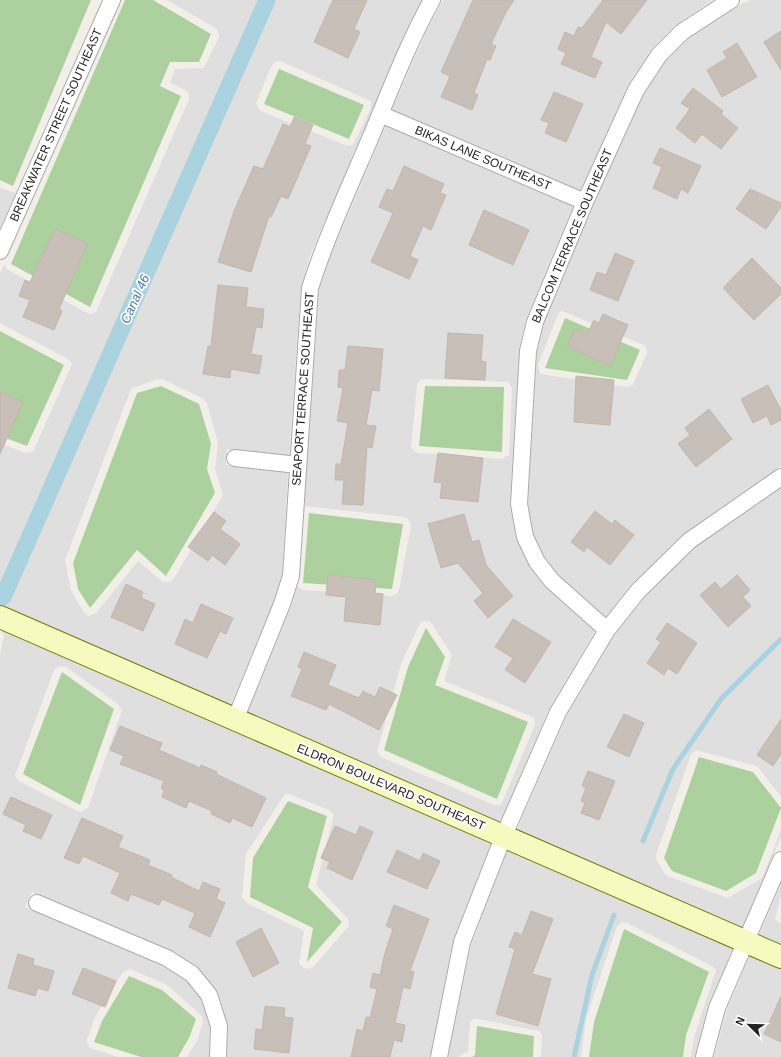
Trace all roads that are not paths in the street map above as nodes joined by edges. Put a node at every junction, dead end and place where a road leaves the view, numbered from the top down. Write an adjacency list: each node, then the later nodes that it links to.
1 (112, 0): 6 (street, BREAKWATER STREET SOUTHEAST)
2 (432, 0): 4 (street, SEAPORT TERRACE SOUTHEAST)
3 (731, 0): 5 (street, BALCOM TERRACE SOUTHEAST)
4 (380, 114): 5 (street, BIKAS LANE SOUTHEAST); 8 (street, SEAPORT TERRACE SOUTHEAST)
5 (585, 202): 11 (street, BALCOM TERRACE SOUTHEAST)
6 (0, 251)
7 (235, 458): 8 (street)
8 (298, 465): 12 (street, SEAPORT TERRACE SOUTHEAST)
9 (781, 477): 11 (street)
10 (0, 618): 12 (street, ELDRON BOULEVARD SOUTHEAST)
11 (607, 630): 13 (street)
12 (235, 720): 13 (street, ELDRON BOULEVARD SOUTHEAST)
13 (504, 835): 16 (street, ELDRON BOULEVARD SOUTHEAST); 19 (street)
14 (781, 860): 16 (street)
15 (37, 903): 18 (street)
16 (746, 942): 17 (street, ELDRON BOULEVARD SOUTHEAST); 20 (street)
17 (781, 957)
18 (218, 1057)
19 (439, 1057)
20 (704, 1057)

